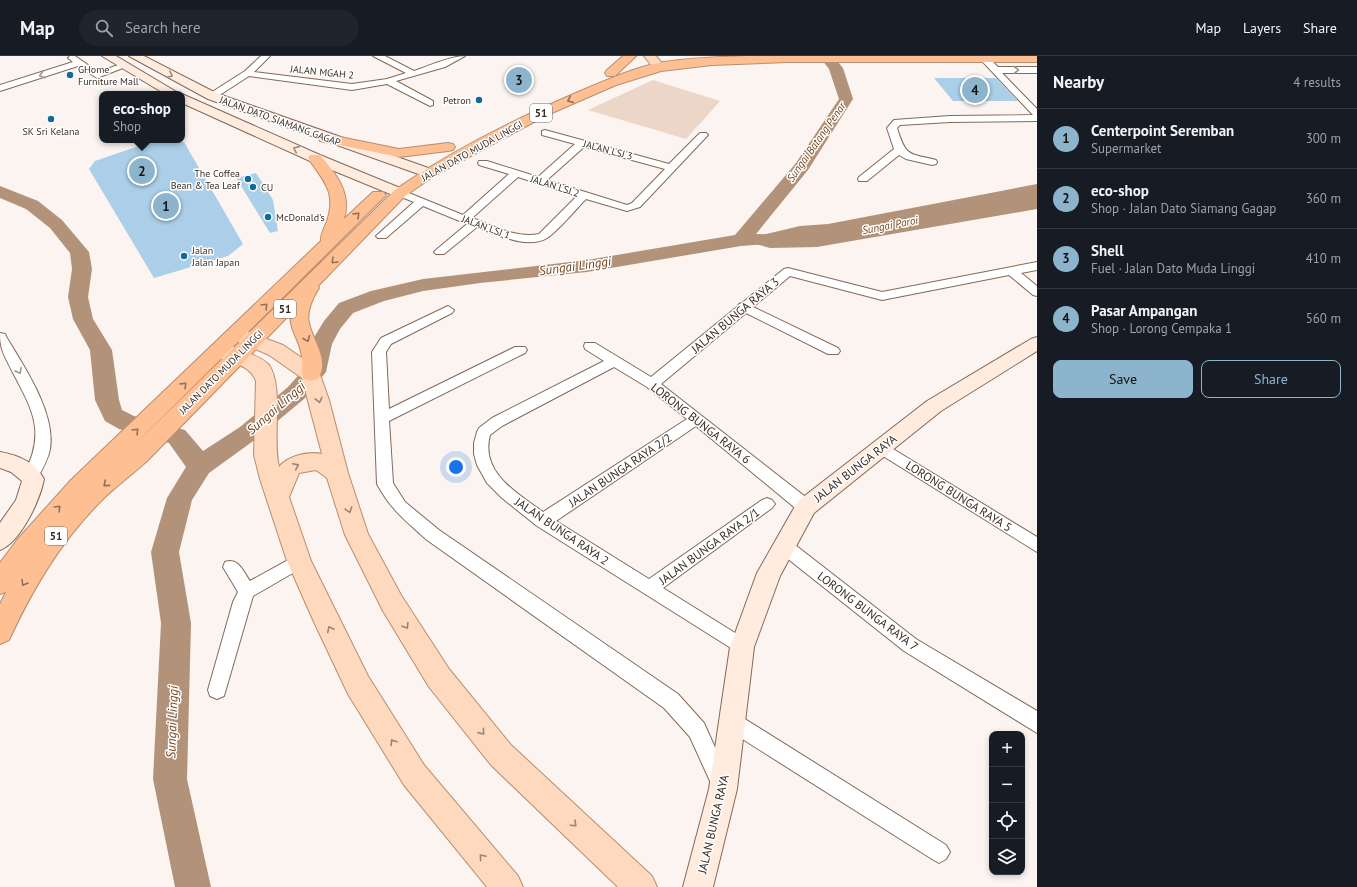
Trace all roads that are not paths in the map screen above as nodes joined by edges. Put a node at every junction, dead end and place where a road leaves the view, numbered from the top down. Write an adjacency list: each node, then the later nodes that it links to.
1 (69, 56): 12 (street)
2 (108, 56): 13 (main road)
3 (135, 56): 22 (main road, JALAN DATO SIAMANG GAGAP, one-way to 22)
4 (266, 56): 16 (street)
5 (377, 56): 18 (street)
6 (461, 56): 18 (street, JALAN MGAH 2)
7 (630, 56): 17 (highway)
8 (698, 56): 11 (highway, JALAN DATO MUDA LINGGI / 51)
9 (984, 58): 10 (highway, JALAN DATO MUDA LINGGI / 51); 11 (highway, JALAN DATO MUDA LINGGI / 51); 14 (street)
10 (1037, 58)
11 (659, 61): 17 (highway, JALAN DATO MUDA LINGGI / 51); 40 (highway, JALAN DATO MUDA LINGGI / 51, one-way to 40)
12 (80, 63): 13 (street); 20 (street, one-way to 20)
13 (124, 66): 21 (main road)
14 (995, 70): 15 (street, one-way to 15); 25 (street)
15 (1037, 70)
16 (248, 73): 19 (street, JALAN MGAH 2); 22 (street)
17 (611, 73): 31 (highway, JALAN DATO MUDA LINGGI / 51)
18 (413, 74): 19 (street, JALAN MGAH 2)
19 (388, 82): 24 (street)
20 (0, 88)
21 (169, 91)
22 (212, 96): 29 (main road, JALAN DATO SIAMANG GAGAP)
23 (185, 99): 34 (main road, JALAN DATO SIAMANG GAGAP, one-way to 23)
24 (430, 103)
25 (1037, 114)
26 (1037, 118): 32 (street)
27 (545, 133): 30 (street, JALAN LSJ 3)
28 (703, 135): 38 (street)
29 (325, 138): 31 (highway); 33 (main road, JALAN DATO SIAMANG GAGAP)
30 (582, 143): 38 (street, JALAN LSJ 3); 43 (street)
31 (448, 147): 37 (highway, JALAN DATO MUDA LINGGI / 51)
32 (899, 150): 35 (street); 42 (street)
33 (377, 155): 37 (main road, JALAN DATO SIAMANG GAGAP); 39 (main road)
34 (315, 158): 39 (main road, JALAN DATO SIAMANG GAGAP); 50 (highway)
35 (932, 162)
36 (483, 164): 41 (street, JALAN LSJ 2)
37 (415, 168): 40 (main road, JALAN DATO SIAMANG GAGAP); 44 (highway, JALAN DATO MUDA LINGGI / 51)
38 (670, 168): 45 (street, JALAN LSJ 2)
39 (344, 170): 44 (main road, JALAN DATO SIAMANG GAGAP)
40 (429, 173): 44 (highway, JALAN DATO MUDA LINGGI / 51)
41 (515, 174): 43 (street, JALAN LSJ 2); 47 (street)
42 (863, 179)
43 (539, 181): 45 (street, JALAN LSJ 2)
44 (393, 190): 46 (street, JALAN LSJ 1); 50 (highway, JALAN DATO MUDA LINGGI / 51, one-way to 44); 54 (highway, JALAN DATO MUDA LINGGI / 51, one-way to 54)
45 (583, 196): 48 (street, JALAN LSJ 1)
46 (422, 202): 47 (street, JALAN LSJ 1); 49 (street)
47 (464, 219): 48 (street, JALAN LSJ 1)
48 (475, 223): 51 (street)
49 (382, 236)
50 (325, 246): 59 (highway, JALAN DATO MUDA LINGGI / 51, one-way to 50)
51 (440, 252)
52 (1037, 266): 53 (street, JALAN BUNGA RAYA 3)
53 (1011, 271): 55 (street); 56 (street, JALAN BUNGA RAYA 3)
54 (316, 278): 59 (highway, JALAN DATO MUDA LINGGI / 51); 66 (highway, one-way to 66)
55 (1037, 292)
56 (743, 307): 63 (street); 67 (street, JALAN BUNGA RAYA 3)
57 (448, 310): 68 (street)
58 (0, 337): 74 (street, one-way to 74)
59 (246, 337): 64 (highway, JALAN DATO MUDA LINGGI / 51); 66 (main road)
60 (1037, 344): 70 (main road, JALAN BUNGA RAYA)
61 (590, 346): 65 (street, LORONG BUNGA RAYA 6)
62 (520, 350): 68 (street)
63 (833, 351)
64 (229, 353): 71 (highway, JALAN DATO MUDA LINGGI / 51); 75 (main road)
65 (614, 361): 67 (street, LORONG BUNGA RAYA 6); 78 (street, JALAN BUNGA RAYA 2)
66 (311, 374): 73 (main road, one-way to 73)
67 (652, 384): 69 (street, LORONG BUNGA RAYA 6)
68 (381, 419): 92 (street)
69 (696, 419): 77 (street, LORONG BUNGA RAYA 6); 78 (street, JALAN BUNGA RAYA 2/2)
70 (880, 447): 77 (main road, JALAN BUNGA RAYA); 80 (street, LORONG BUNGA RAYA 5)
71 (126, 454): 84 (highway, JALAN DATO MUDA LINGGI / 51, one-way to 71); 87 (highway, JALAN DATO MUDA LINGGI / 51, one-way to 87)
72 (0, 460): 74 (main road)
73 (337, 473): 75 (main road, one-way to 73); 95 (main road, one-way to 95)
74 (31, 476): 79 (main road)
75 (277, 498): 82 (main road)
76 (767, 504): 85 (street, JALAN BUNGA RAYA 2/1)
77 (806, 507): 81 (main road, JALAN BUNGA RAYA)
78 (543, 521): 85 (street, JALAN BUNGA RAYA 2)
79 (0, 540)
80 (1037, 545)
81 (784, 546): 88 (main road, JALAN BUNGA RAYA); 91 (street, LORONG BUNGA RAYA 7)
82 (299, 561): 86 (street); 94 (main road, one-way to 82)
83 (231, 567): 86 (street)
84 (0, 583)
85 (650, 588): 88 (street, JALAN BUNGA RAYA 2)
86 (247, 591): 89 (street)
87 (0, 632)
88 (742, 647): 90 (main road, JALAN BUNGA RAYA)
89 (217, 690)
90 (732, 721): 92 (main road, JALAN BUNGA RAYA); 93 (street)
91 (1037, 723)
92 (723, 789): 96 (main road, JALAN BUNGA RAYA)
93 (939, 852)
94 (507, 887)
95 (641, 887)
96 (698, 887)

